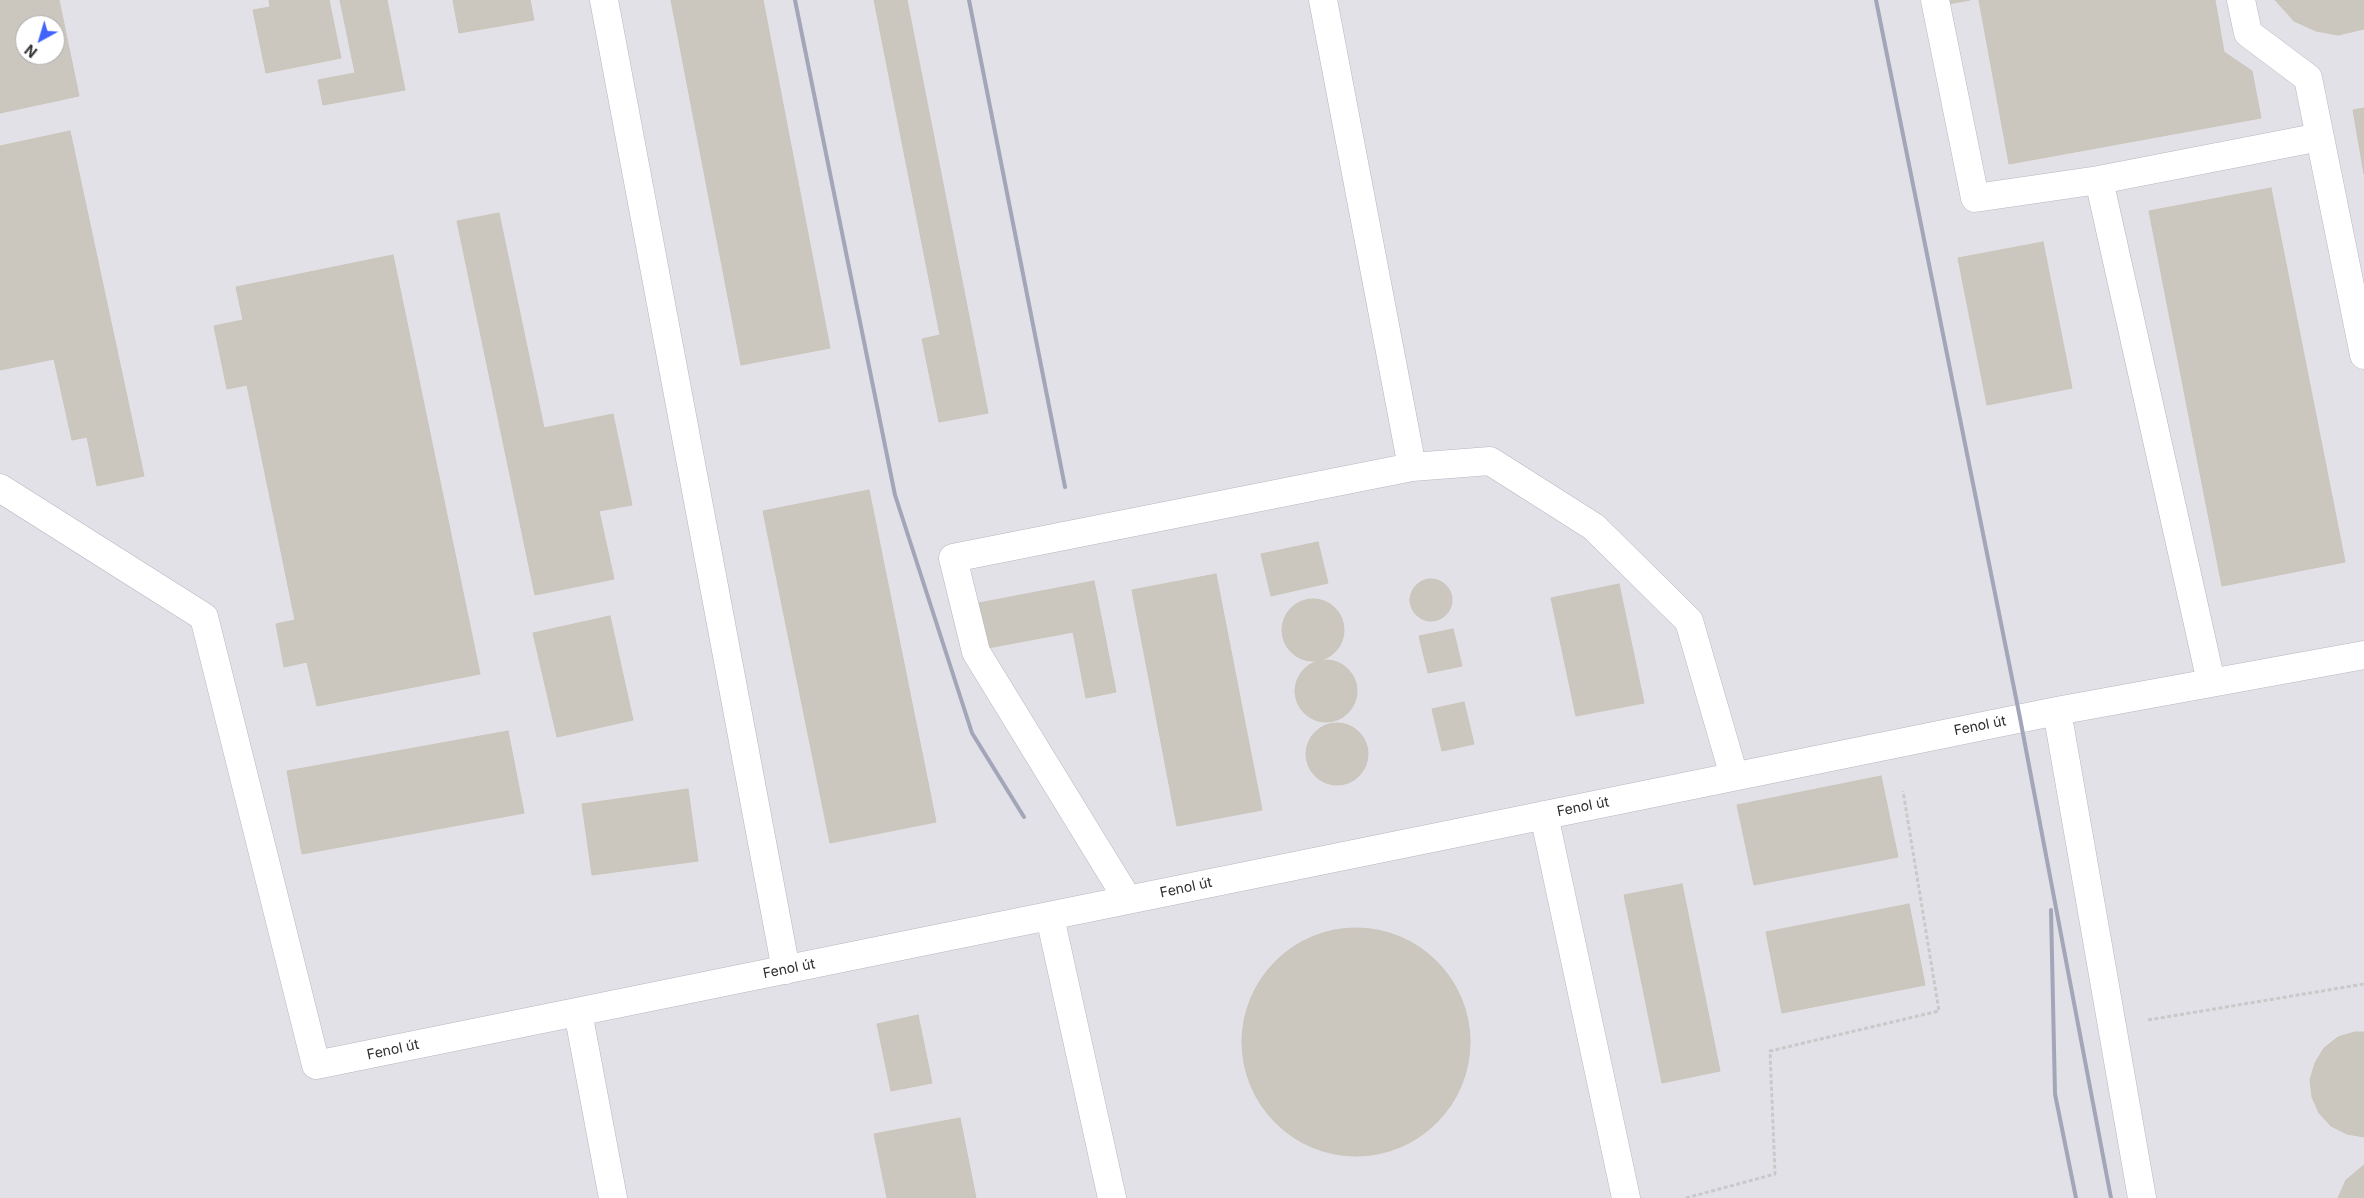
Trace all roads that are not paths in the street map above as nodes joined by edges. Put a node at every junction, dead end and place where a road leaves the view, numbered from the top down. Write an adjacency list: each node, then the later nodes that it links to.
1 (604, 0): 18 (lane)
2 (1323, 0): 9 (lane)
3 (1934, 0): 6 (lane)
4 (2241, 0): 5 (lane)
5 (2320, 137): 6 (lane); 7 (lane)
6 (2099, 180): 12 (lane)
7 (2357, 282): 8 (lane)
8 (2364, 355)
9 (1412, 467): 14 (lane); 16 (lane)
10 (0, 488): 19 (lane, Fenol út)
11 (2364, 654): 12 (lane, Fenol út)
12 (2211, 682): 13 (lane, Fenol út)
13 (2057, 711): 14 (lane, Fenol út); 23 (lane)
14 (1734, 776): 15 (lane, Fenol út)
15 (1544, 815): 16 (lane, Fenol út); 22 (lane)
16 (1128, 900): 17 (lane, Fenol út)
17 (1050, 917): 18 (lane, Fenol út); 21 (lane)
18 (786, 970): 19 (lane, Fenol út)
19 (578, 1012): 20 (lane)
20 (613, 1198)
21 (1112, 1198)
22 (1626, 1198)
23 (2142, 1198)

